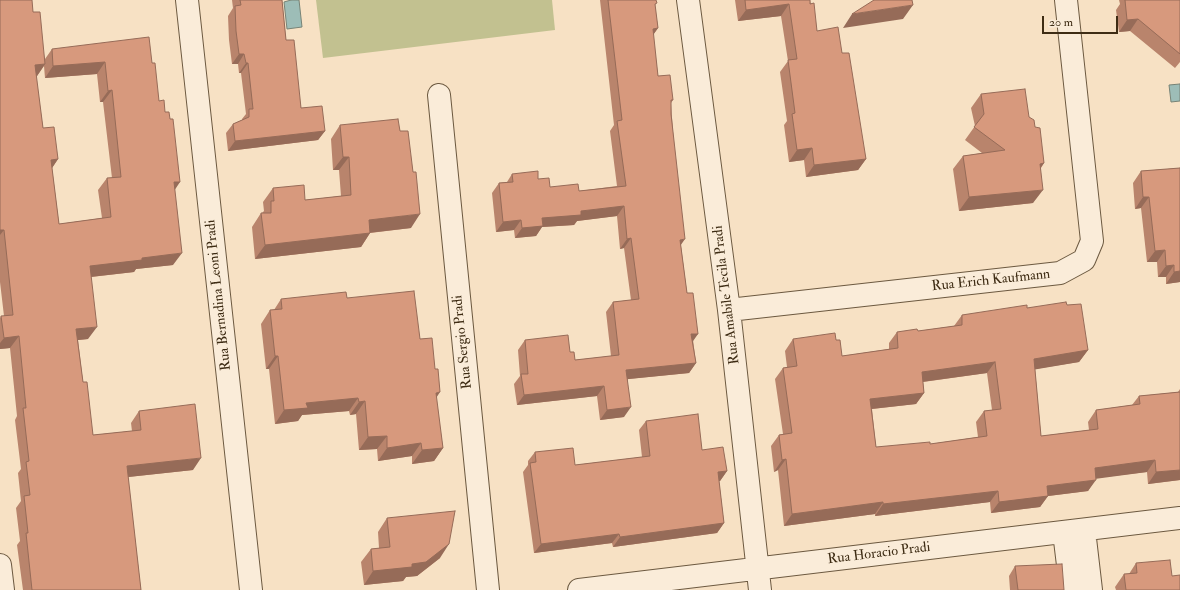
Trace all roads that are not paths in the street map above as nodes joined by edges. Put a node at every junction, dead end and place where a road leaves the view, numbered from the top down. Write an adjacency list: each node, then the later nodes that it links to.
1 (187, 0): 11 (street, Rua Bernadina Leoni Pradi)
2 (688, 0): 5 (street, Rua Amabile Tecila Pradi)
3 (1066, 0): 5 (street, Rua Erich Kaufmann)
4 (439, 95): 12 (street, Rua Sergio Pradi)
5 (730, 310): 9 (street, Rua Amabile Tecila Pradi)
6 (1180, 518): 7 (street, Rua Horacio Pradi)
7 (1074, 531): 9 (street, Rua Horacio Pradi); 14 (street); 15 (street)
8 (0, 565): 10 (street)
9 (759, 580): 13 (street, Rua Horacio Pradi)
10 (3, 590)
11 (251, 590)
12 (488, 590)
13 (579, 590)
14 (1071, 590)
15 (1091, 590)

